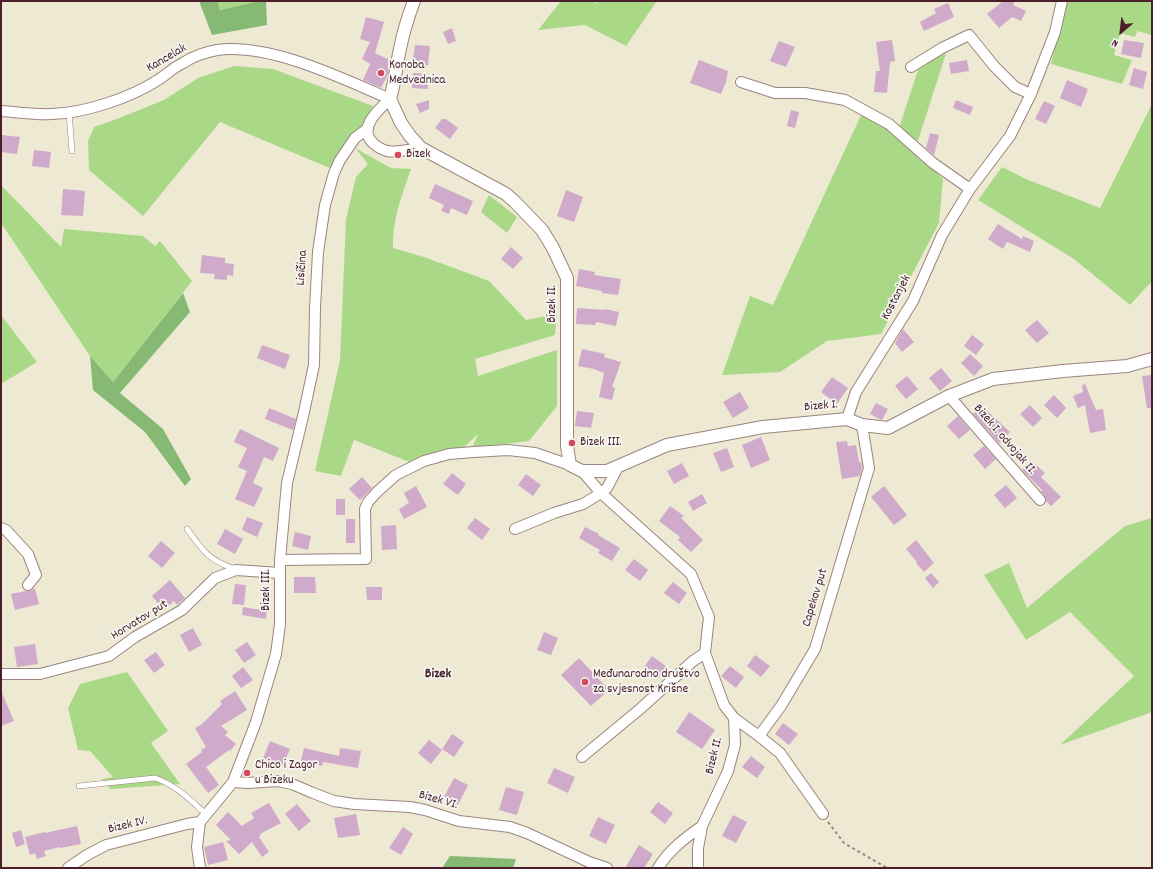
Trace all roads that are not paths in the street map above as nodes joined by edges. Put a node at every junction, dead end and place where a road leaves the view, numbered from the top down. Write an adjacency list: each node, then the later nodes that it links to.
1 (414, 1): 6 (street, Lisičina)
2 (1062, 1): 5 (street, Kostanjek)
3 (911, 67): 5 (street)
4 (741, 82): 12 (street)
5 (1031, 94): 12 (street, Kostanjek)
6 (390, 99): 8 (street, Kancelak); 9 (street, Lisičina); 10 (street, Bizek II.)
7 (1, 111): 8 (street, Kancelak)
8 (69, 112): 11 (lane)
9 (368, 129): 10 (street); 25 (street, Lisičina)
10 (421, 148): 17 (street, Bizek II.)
11 (72, 151)
12 (970, 188): 15 (street, Kostanjek)
13 (1152, 359): 14 (street, Bizek I.)
14 (949, 396): 16 (street, Bizek I.); 21 (street, Bizek I. odvojak II.)
15 (847, 419): 16 (street, Bizek I.); 18 (street, Bizek I.)
16 (862, 425): 32 (street, Capekov put)
17 (570, 465): 19 (street); 25 (street, Bizek III.)
18 (618, 467): 19 (street, Bizek I.); 20 (street)
19 (582, 471): 20 (street)
20 (601, 493): 24 (street); 29 (street)
21 (1040, 500)
22 (1, 528): 28 (street)
23 (187, 529): 26 (lane)
24 (515, 529)
25 (280, 560): 27 (street, Bizek III.)
26 (236, 570): 27 (street, Horvatov put); 30 (street, Horvatov put)
27 (280, 573): 34 (street, Bizek III.)
28 (28, 585)
29 (705, 654): 31 (street); 33 (street)
30 (1, 674)
31 (734, 718): 32 (street); 38 (street, Bizek II.)
32 (759, 736): 36 (street)
33 (582, 757)
34 (233, 782): 37 (street, Bizek III.); 41 (street, Bizek VI.)
35 (79, 786): 37 (lane)
36 (822, 814)
37 (203, 818): 39 (street, Bizek IV.); 40 (street)
38 (702, 826): 42 (street); 43 (street, Bizek II.)
39 (68, 868)
40 (200, 868)
41 (607, 868)
42 (658, 868)
43 (698, 868)

